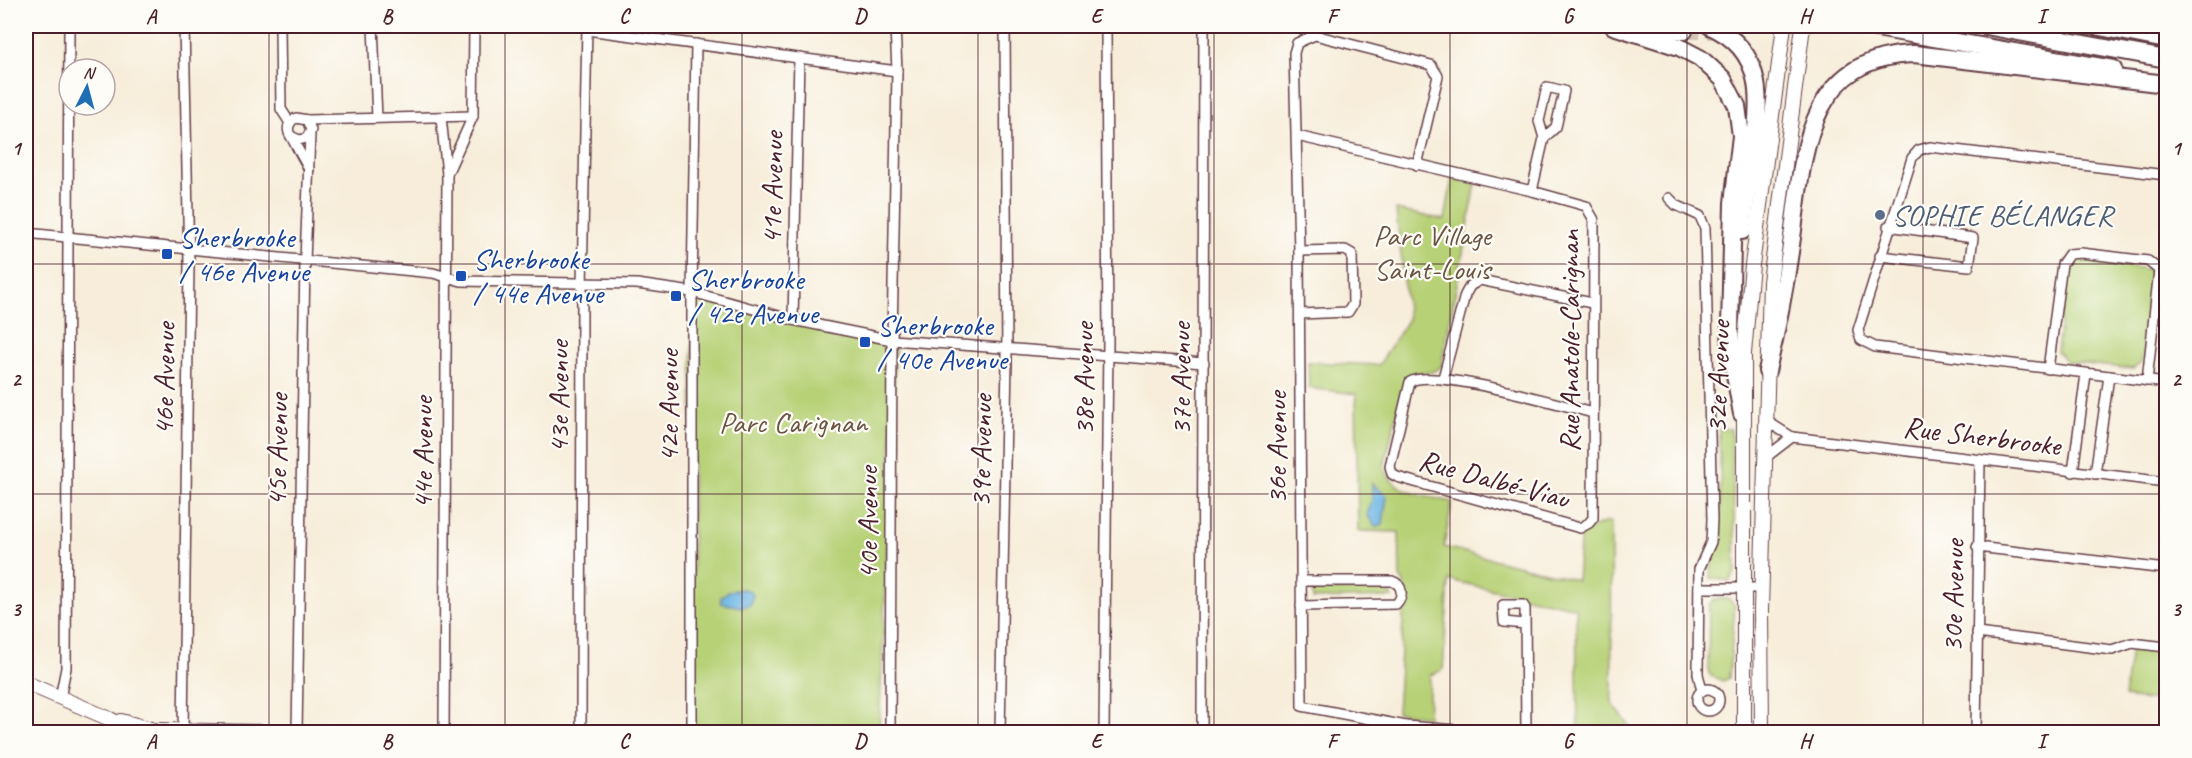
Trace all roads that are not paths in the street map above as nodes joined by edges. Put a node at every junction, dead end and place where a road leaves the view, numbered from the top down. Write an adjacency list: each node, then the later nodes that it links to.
1 (69, 26): 43 (street)
2 (184, 26): 44 (street, 46e Avenue)
3 (280, 26): 30 (street)
4 (374, 26): 28 (street)
5 (474, 26): 26 (street, 44e Avenue)
6 (895, 26): 24 (street, 40e Avenue)
7 (1005, 26): 56 (street, 39e Avenue)
8 (1106, 26): 57 (street, 38e Avenue)
9 (1204, 26): 58 (street, 37e Avenue)
10 (1613, 26): 53 (highway)
11 (1651, 26): 19 (highway)
12 (1710, 26): 53 (highway)
13 (1784, 26): 67 (main road, 32e Avenue)
14 (1803, 26): 60 (main road, 32e Avenue)
15 (1865, 26): 25 (highway)
16 (1986, 26): 23 (highway)
17 (2095, 26): 20 (highway)
18 (587, 28): 21 (street); 49 (street, 43e Avenue)
19 (1684, 31)
20 (2166, 40)
21 (696, 44): 22 (street); 50 (street, 42e Avenue)
22 (799, 58): 24 (street); 54 (street, 41e Avenue)
23 (2166, 59)
24 (897, 70): 55 (street, 40e Avenue)
25 (2166, 82): 60 (highway)
26 (473, 116): 27 (street); 37 (street, 44e Avenue)
27 (441, 117): 28 (street); 37 (street, 44e Avenue)
28 (377, 118): 29 (street)
29 (307, 120): 30 (street); 31 (street)
30 (290, 123): 32 (street)
31 (310, 134): 32 (street); 36 (street, 45e Avenue)
32 (291, 136): 36 (street)
33 (1297, 136): 35 (street, Rue Anatole-Carignan); 35 (street, 36e Avenue); 45 (street, 36e Avenue)
34 (1544, 138): 34 (street, Rue Anatole-Carignan); 39 (street, Rue Anatole-Carignan)
35 (1417, 165): 39 (street, Rue Anatole-Carignan)
36 (309, 169): 47 (street, 45e Avenue)
37 (447, 174): 48 (street, 44e Avenue)
38 (2166, 175): 41 (street)
39 (1532, 191): 51 (street, Rue Anatole-Carignan)
40 (1670, 198): 79 (street)
41 (1888, 225): 46 (street); 46 (street)
42 (26, 233): 43 (street)
43 (68, 237): 44 (street); 88 (street)
44 (189, 249): 47 (street); 94 (street, 46e Avenue)
45 (1299, 252): 52 (street, 36e Avenue); 52 (street)
46 (1880, 256): 59 (street)
47 (305, 261): 48 (street); 96 (street, 45e Avenue)
48 (446, 277): 49 (street); 97 (street, 44e Avenue)
49 (582, 282): 50 (street); 98 (street, 43e Avenue)
50 (692, 292): 54 (street); 99 (street, 42e Avenue)
51 (1592, 303): 63 (street); 66 (street, Rue Anatole-Carignan)
52 (1300, 314): 78 (street, 36e Avenue)
53 (1730, 315): 67 (highway)
54 (793, 320): 55 (street)
55 (892, 340): 56 (street); 100 (street, 40e Avenue)
56 (1007, 348): 57 (street); 101 (street, 39e Avenue)
57 (1108, 355): 58 (street); 102 (street, 38e Avenue)
58 (1204, 363): 103 (street, 37e Avenue)
59 (2048, 369): 61 (street); 64 (street)
60 (1767, 371): 68 (main road, 32e Avenue)
61 (2086, 374): 62 (street); 72 (street)
62 (2109, 376): 64 (street); 73 (street)
63 (1443, 378): 66 (street, Rue Dalbé-Viau); 75 (street, Rue Dalbé-Viau)
64 (2146, 381): 65 (street)
65 (2166, 383)
66 (1593, 412): 75 (street, Rue Anatole-Carignan)
67 (1742, 414): 80 (main road, 32e Avenue)
68 (1765, 420): 69 (street, Rue Sherbrooke); 70 (main road, 32e Avenue)
69 (1792, 437): 70 (street); 71 (street, Rue Sherbrooke)
70 (1765, 458): 81 (main road, 32e Avenue)
71 (1980, 460): 72 (street, Rue Sherbrooke); 76 (street, 30e Avenue)
72 (2073, 472): 73 (street, Rue Sherbrooke)
73 (2095, 474): 74 (street, Rue Sherbrooke)
74 (2166, 482)
75 (1580, 528)
76 (1977, 547): 77 (street); 84 (street, 30e Avenue)
77 (2166, 569)
78 (1301, 581): 82 (street, 36e Avenue); 82 (street)
79 (1699, 588): 80 (street); 87 (street)
80 (1745, 588): 81 (street); 106 (main road, 32e Avenue)
81 (1762, 588): 107 (main road, 32e Avenue)
82 (1301, 606): 90 (street, 36e Avenue)
83 (1525, 624): 105 (street)
84 (1977, 633): 85 (street); 108 (street, 30e Avenue)
85 (2166, 647)
86 (26, 683): 88 (main road)
87 (1702, 691)
88 (60, 698): 89 (main road)
89 (110, 719): 92 (main road); 93 (main road)
90 (1406, 729): 91 (street, 36e Avenue)
91 (1426, 730): 104 (street, 36e Avenue)
92 (161, 731): 94 (main road)
93 (133, 732)
94 (183, 732): 95 (main road)
95 (267, 732)
96 (297, 732)
97 (444, 732)
98 (581, 732)
99 (692, 732)
100 (890, 732)
101 (1000, 732)
102 (1104, 732)
103 (1202, 732)
104 (1482, 732)
105 (1526, 732)
106 (1744, 732)
107 (1762, 732)
108 (1976, 732)

